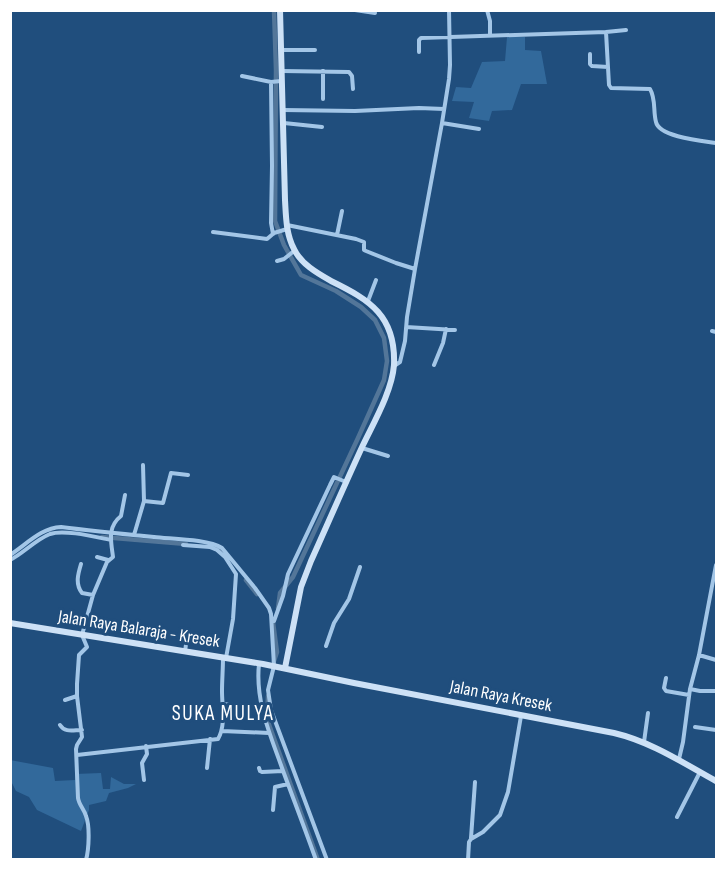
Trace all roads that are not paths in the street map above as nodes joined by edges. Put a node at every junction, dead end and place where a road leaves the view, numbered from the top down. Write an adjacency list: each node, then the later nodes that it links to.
1 (280, 10): 10 (main road)
2 (355, 10): 5 (street)
3 (449, 10): 9 (street)
4 (487, 10): 8 (street)
5 (375, 13)
6 (626, 30): 7 (street)
7 (606, 32): 8 (street); 14 (street)
8 (490, 36): 9 (street)
9 (450, 37): 12 (street); 22 (street)
10 (281, 50): 11 (street); 15 (main road)
11 (315, 50)
12 (419, 52)
13 (590, 54): 14 (street)
14 (608, 68): 28 (street)
15 (282, 71): 16 (street); 18 (main road)
16 (323, 71): 20 (street); 21 (street)
17 (242, 76): 19 (street)
18 (281, 81): 19 (street); 23 (main road)
19 (272, 82): 33 (street)
20 (353, 88)
21 (323, 99)
22 (444, 109): 23 (street); 25 (street)
23 (283, 110): 24 (main road)
24 (283, 123): 26 (street); 30 (main road)
25 (442, 123): 27 (street); 38 (street)
26 (322, 127)
27 (478, 129)
28 (717, 143)
29 (342, 212): 34 (street)
30 (285, 228): 33 (street); 34 (street); 36 (main road)
31 (359, 231): 35 (street)
32 (213, 232): 33 (street)
33 (273, 234)
34 (337, 235): 35 (street)
35 (356, 239): 38 (street)
36 (293, 253): 37 (street); 40 (main road)
37 (277, 261)
38 (415, 269): 41 (street)
39 (375, 280): 40 (street)
40 (368, 301): 45 (main road)
41 (406, 327): 42 (street); 45 (street)
42 (446, 329): 43 (street); 44 (street)
43 (455, 330)
44 (434, 365)
45 (394, 366): 46 (main road)
46 (362, 448): 47 (street); 50 (main road)
47 (388, 456)
48 (143, 465): 52 (street)
49 (188, 475): 52 (street)
50 (341, 479): 65 (street); 75 (main road)
51 (125, 495): 54 (street)
52 (144, 501): 53 (street)
53 (134, 536): 54 (street); 65 (street)
54 (111, 537): 56 (street); 58 (street); 59 (street)
55 (183, 545): 71 (street)
56 (10, 555)
57 (97, 557): 59 (street)
58 (10, 560)
59 (108, 560): 63 (street)
60 (81, 564): 63 (street)
61 (717, 565): 70 (street)
62 (360, 567): 68 (street)
63 (93, 595): 67 (street)
64 (10, 623): 67 (main road, Jalan Raya Balaraja - Kresek)
65 (272, 624): 74 (street)
66 (188, 632): 69 (street)
67 (82, 635): 69 (main road, Jalan Raya Balaraja - Kresek); 80 (street)
68 (326, 646)
69 (185, 651): 71 (main road, Jalan Raya Balaraja - Kresek)
70 (699, 655): 72 (street); 77 (street)
71 (225, 658): 73 (main road, Jalan Raya Balaraja - Kresek); 82 (street)
72 (717, 660)
73 (261, 663): 74 (main road, Jalan Raya Balaraja - Kresek); 91 (street)
74 (272, 665): 75 (main road, Jalan Raya Kresek); 91 (street)
75 (285, 668): 85 (main road, Jalan Raya Kresek)
76 (666, 678): 79 (street)
77 (690, 689): 78 (street); 79 (street)
78 (717, 691)
79 (689, 695): 96 (street)
80 (77, 696): 81 (street); 88 (street)
81 (65, 700)
82 (223, 704): 83 (street); 90 (street)
83 (244, 706)
84 (648, 713): 93 (street)
85 (521, 716): 93 (main road, Jalan Raya Kresek); 107 (street)
86 (60, 724): 88 (street)
87 (695, 727): 89 (street)
88 (82, 730): 95 (street)
89 (717, 730)
90 (221, 731): 91 (street); 92 (street)
91 (273, 733): 99 (street); 110 (street)
92 (210, 739): 94 (street); 97 (street)
93 (644, 742): 96 (main road, Jalan Raya Kresek)
94 (146, 747): 95 (street); 101 (street)
95 (77, 755): 108 (street)
96 (679, 759): 100 (main road, Jalan Raya Kresek)
97 (207, 768)
98 (259, 768): 99 (street)
99 (283, 771): 104 (street)
100 (700, 772): 102 (main road, Jalan Raya Kresek); 106 (street)
101 (144, 780)
102 (717, 781)
103 (475, 782): 107 (street)
104 (288, 784): 105 (street); 109 (street)
105 (273, 810)
106 (677, 817)
107 (471, 839): 111 (street)
108 (86, 860)
109 (316, 860)
110 (327, 860)
111 (468, 860)

